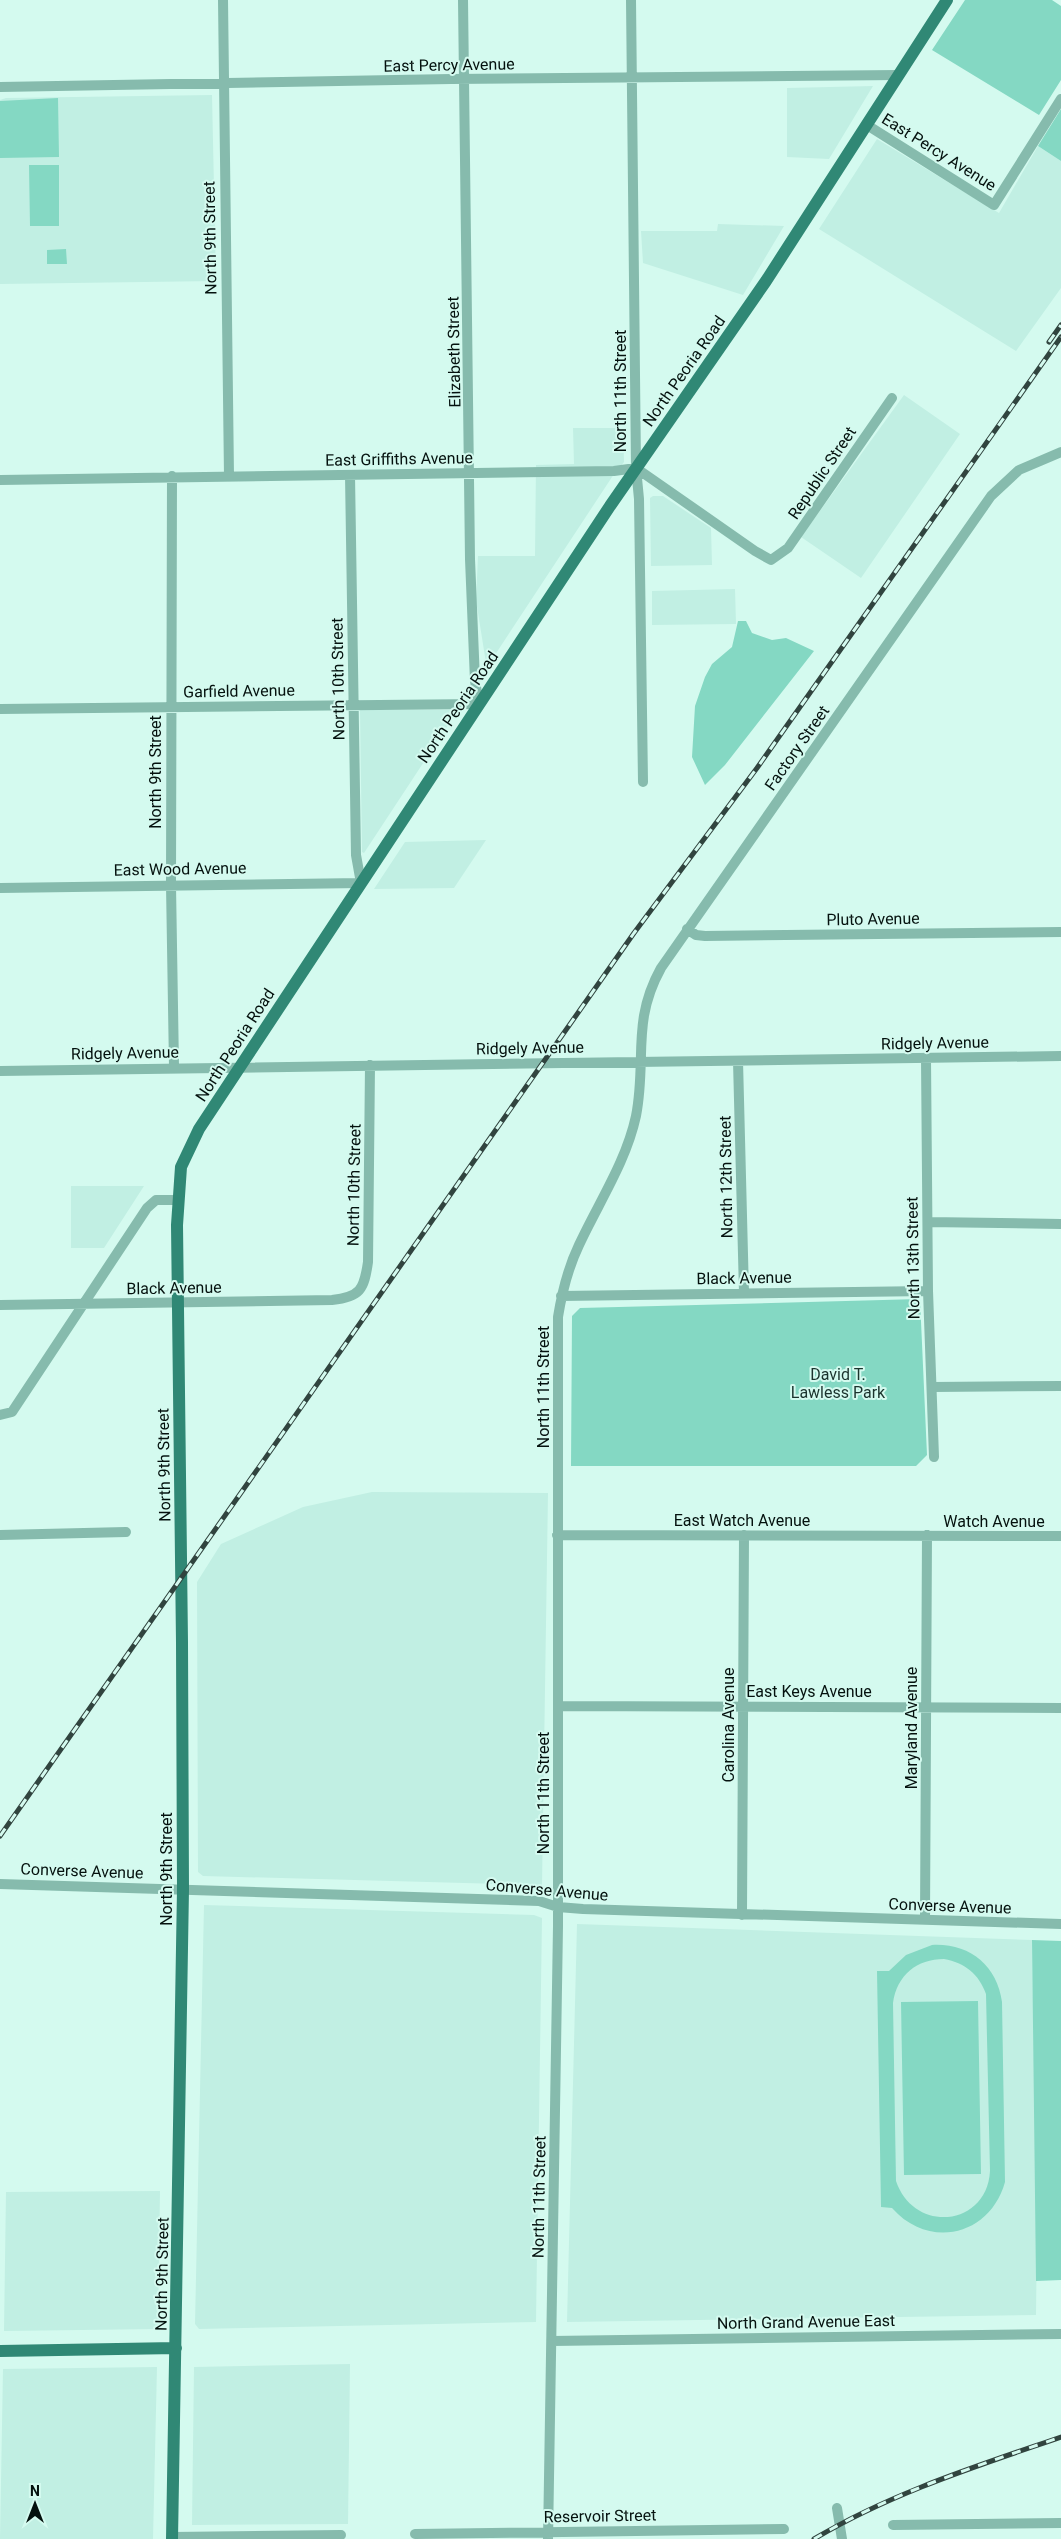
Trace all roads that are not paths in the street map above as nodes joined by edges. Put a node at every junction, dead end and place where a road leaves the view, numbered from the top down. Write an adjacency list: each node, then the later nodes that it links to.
1 (222, 0): 8 (street, North 9th Street)
2 (463, 0): 7 (street, Elizabeth Street)
3 (631, 0): 6 (street, North 11th Street)
4 (947, 0): 5 (main road, North Peoria Road)
5 (899, 75): 6 (street, East Percy Avenue); 11 (main road, North Peoria Road)
6 (632, 78): 7 (street, East Percy Avenue); 14 (street, North 11th Street)
7 (465, 79): 8 (street, East Percy Avenue); 15 (street, Elizabeth Street)
8 (224, 85): 9 (street, East Percy Avenue); 18 (street, North 9th Street)
9 (0, 88)
10 (1061, 99): 11 (street, East Percy Avenue)
11 (867, 125): 14 (main road, North Peoria Road)
12 (892, 398): 14 (street, Republic Street)
13 (1061, 452): 28 (street, Factory Street)
14 (636, 468): 15 (street, East Griffiths Avenue); 20 (main road, North Peoria Road); 24 (street, North 11th Street)
15 (470, 473): 16 (street, East Griffiths Avenue); 20 (street, Elizabeth Street)
16 (350, 475): 18 (street, East Griffiths Avenue); 21 (street, North 10th Street)
17 (172, 476): 18 (street, East Griffiths Avenue); 19 (street, East Griffiths Avenue); 22 (street, North 9th Street)
18 (229, 476)
19 (0, 480)
20 (479, 704): 21 (street, Garfield Avenue); 25 (main road, North Peoria Road)
21 (353, 705): 22 (street, Garfield Avenue); 25 (street, North 10th Street)
22 (171, 707): 23 (street, Garfield Avenue); 26 (street, North 9th Street)
23 (0, 709)
24 (643, 782)
25 (361, 883): 26 (street, East Wood Avenue); 35 (main road, North Peoria Road)
26 (172, 884): 27 (street, East Wood Avenue); 36 (street, North 9th Street)
27 (0, 888)
28 (688, 930): 29 (street, Pluto Avenue); 33 (street, Factory Street)
29 (1061, 932)
30 (1061, 1056): 31 (street, Ridgely Avenue)
31 (926, 1058): 32 (street, Ridgely Avenue); 39 (street, North 13th Street)
32 (738, 1061): 33 (street, Ridgely Avenue); 42 (street, North 12th Street)
33 (640, 1062): 34 (street, Ridgely Avenue); 43 (street, North 11th Street)
34 (370, 1065): 35 (street, Ridgely Avenue); 44 (street, North 10th Street)
35 (240, 1066): 36 (street, Ridgely Avenue); 38 (main road, North Peoria Road)
36 (174, 1067): 37 (street, Ridgely Avenue)
37 (0, 1071)
38 (177, 1200): 45 (main road, North 9th Street); 46 (street)
39 (928, 1222): 40 (street); 41 (street, North 13th Street)
40 (1061, 1224)
41 (928, 1291): 42 (street, Black Avenue); 49 (street, North 13th Street)
42 (744, 1293): 43 (street, Black Avenue)
43 (561, 1296): 54 (street, North 11th Street)
44 (349, 1298): 45 (street, Black Avenue)
45 (178, 1303): 46 (street, Black Avenue); 63 (main road, North 9th Street)
46 (84, 1304): 47 (street, Black Avenue); 50 (street)
47 (0, 1305)
48 (1061, 1386): 49 (street)
49 (932, 1387): 51 (street, North 13th Street)
50 (0, 1415)
51 (934, 1457)
52 (126, 1532): 53 (street)
53 (0, 1535)
54 (557, 1535): 55 (street, East Watch Avenue); 58 (street, North 11th Street)
55 (744, 1535): 56 (street, East Watch Avenue); 59 (street, Carolina Avenue)
56 (927, 1536): 57 (street, Watch Avenue); 60 (street, Maryland Avenue)
57 (1061, 1536)
58 (558, 1706): 59 (street, East Keys Avenue); 64 (street, North 11th Street)
59 (744, 1706): 60 (street, East Keys Avenue); 65 (street, Carolina Avenue)
60 (926, 1707): 61 (street, East Keys Avenue); 66 (street, Maryland Avenue)
61 (1061, 1708)
62 (0, 1884): 63 (street, Converse Avenue)
63 (183, 1889): 64 (street, Converse Avenue); 70 (main road, North 9th Street)
64 (558, 1907): 65 (street, Converse Avenue); 69 (street, North 11th Street)
65 (742, 1915): 66 (street, Converse Avenue)
66 (925, 1920): 67 (street, Converse Avenue)
67 (1061, 1924)
68 (1061, 2334): 69 (street, North Grand Avenue East)
69 (552, 2341): 78 (street, North 11th Street)
70 (176, 2348): 71 (main road); 79 (main road, North 9th Street)
71 (0, 2350)
72 (837, 2508): 80 (street)
73 (1061, 2523): 74 (street)
74 (893, 2525)
75 (784, 2529): 78 (street, Reservoir Street)
76 (416, 2534): 78 (street, Reservoir Street)
77 (341, 2535): 79 (street)
78 (548, 2535)
79 (172, 2538)
80 (842, 2539)

